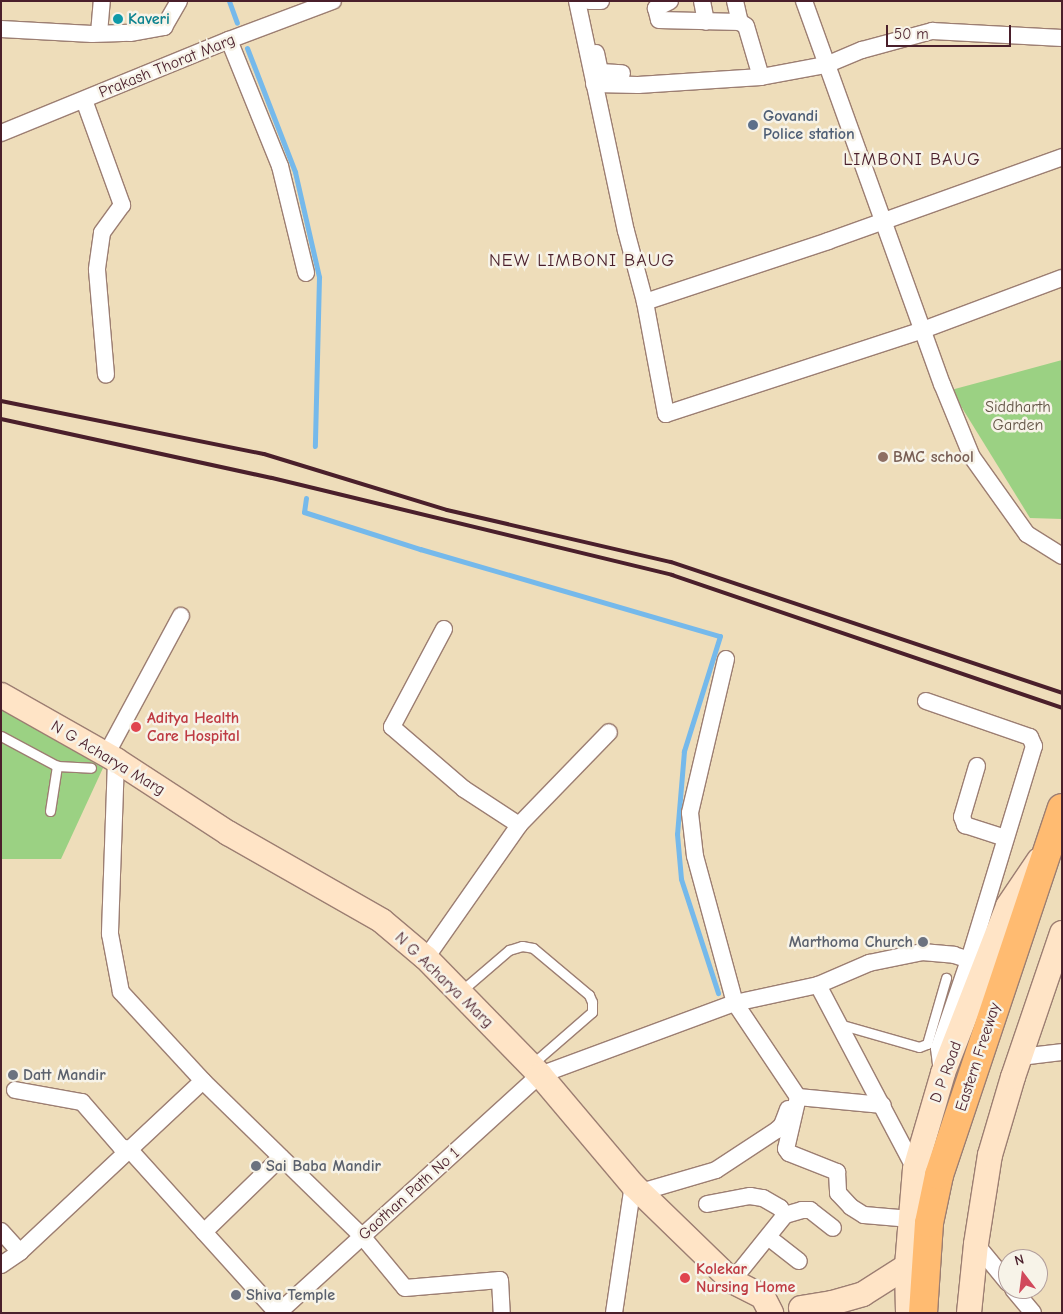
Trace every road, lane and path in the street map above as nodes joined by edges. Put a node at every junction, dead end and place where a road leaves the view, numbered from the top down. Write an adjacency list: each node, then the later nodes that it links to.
1 (102, 1): 14 (street)
2 (179, 1): 14 (street)
3 (333, 1): 17 (street, Prakash Thorat Marg)
4 (577, 1): 15 (street)
5 (602, 1): 10 (street)
6 (670, 1): 11 (street)
7 (702, 1): 11 (street)
8 (735, 1): 12 (street)
9 (804, 1): 18 (street)
10 (590, 9): 15 (street)
11 (706, 22): 12 (street)
12 (740, 22): 20 (street)
13 (1, 29): 14 (street)
14 (99, 33)
15 (589, 37): 19 (street); 21 (street)
16 (1062, 38): 18 (street)
17 (229, 40): 22 (street, Prakash Thorat Marg); 26 (street)
18 (826, 65): 20 (street); 25 (street)
19 (622, 73)
20 (761, 78): 21 (street)
21 (594, 84): 28 (street)
22 (84, 100): 23 (street, Prakash Thorat Marg); 30 (street)
23 (1, 133)
24 (1062, 157): 25 (street)
25 (882, 221): 28 (street); 29 (street)
26 (306, 273)
27 (1062, 278): 29 (street)
28 (646, 302): 29 (street)
29 (923, 330): 31 (street)
30 (106, 375)
31 (1062, 556)
32 (181, 616): 39 (street)
33 (444, 629): 44 (street)
34 (726, 659): 53 (street)
35 (1, 695): 39 (main road, N G Acharya Marg)
36 (926, 700): 45 (street)
37 (609, 732): 44 (street)
38 (1, 736): 40 (lane)
39 (104, 761): 40 (lane); 48 (main road, N G Acharya Marg); 59 (street)
40 (57, 766): 43 (lane)
41 (977, 766): 45 (street)
42 (1062, 808): 46 (highway, Eastern Freeway)
43 (50, 811)
44 (519, 825): 48 (street)
45 (1005, 838): 49 (street)
46 (1055, 853): 47 (highway, Eastern Freeway); 58 (main road, D P Road)
47 (1044, 921): 56 (main road); 89 (highway, Eastern Freeway); 90 (highway, Eastern Freeway)
48 (426, 958): 52 (main road, N G Acharya Marg)
49 (969, 960): 51 (street); 58 (street)
50 (946, 978): 54 (lane)
51 (818, 985): 53 (street); 54 (street)
52 (460, 992): 57 (main road, N G Acharya Marg); 57 (lane)
53 (730, 1005): 57 (street); 61 (street); 66 (street)
54 (838, 1024): 62 (street)
55 (1062, 1052): 56 (street)
56 (1020, 1056): 75 (main road)
57 (535, 1071): 66 (main road, N G Acharya Marg); 73 (street, Gaothan Path No 1)
58 (943, 1073): 65 (main road, D P Road)
59 (203, 1081): 63 (street); 64 (street)
60 (15, 1090): 63 (street)
61 (798, 1097): 62 (street); 69 (street)
62 (882, 1105): 65 (street)
63 (125, 1148): 72 (street); 76 (street)
64 (281, 1157): 72 (street); 73 (street)
65 (915, 1169): 69 (main road, D P Road)
66 (637, 1188): 81 (main road, N G Acharya Marg); 87 (street)
67 (707, 1204): 68 (street)
68 (785, 1216): 70 (street); 74 (street)
69 (910, 1219): 79 (main road, D P Road)
70 (833, 1228)
71 (1, 1231): 76 (street)
72 (204, 1232): 85 (street)
73 (362, 1236): 85 (street, Gaothan Path No 1); 86 (street)
74 (768, 1237): 77 (street); 81 (street)
75 (976, 1244): 80 (street); 91 (main road)
76 (20, 1252): 78 (street)
77 (799, 1261)
78 (1, 1265)
79 (907, 1266): 84 (main road); 88 (main road, D P Road)
80 (998, 1271)
81 (732, 1281): 83 (main road, N G Acharya Marg)
82 (1021, 1299): 92 (street)
83 (767, 1305): 84 (main road)
84 (806, 1310)
85 (278, 1313)
86 (502, 1313)
87 (614, 1313)
88 (908, 1313)
89 (923, 1313)
90 (939, 1313)
91 (969, 1313)
92 (1033, 1313)

